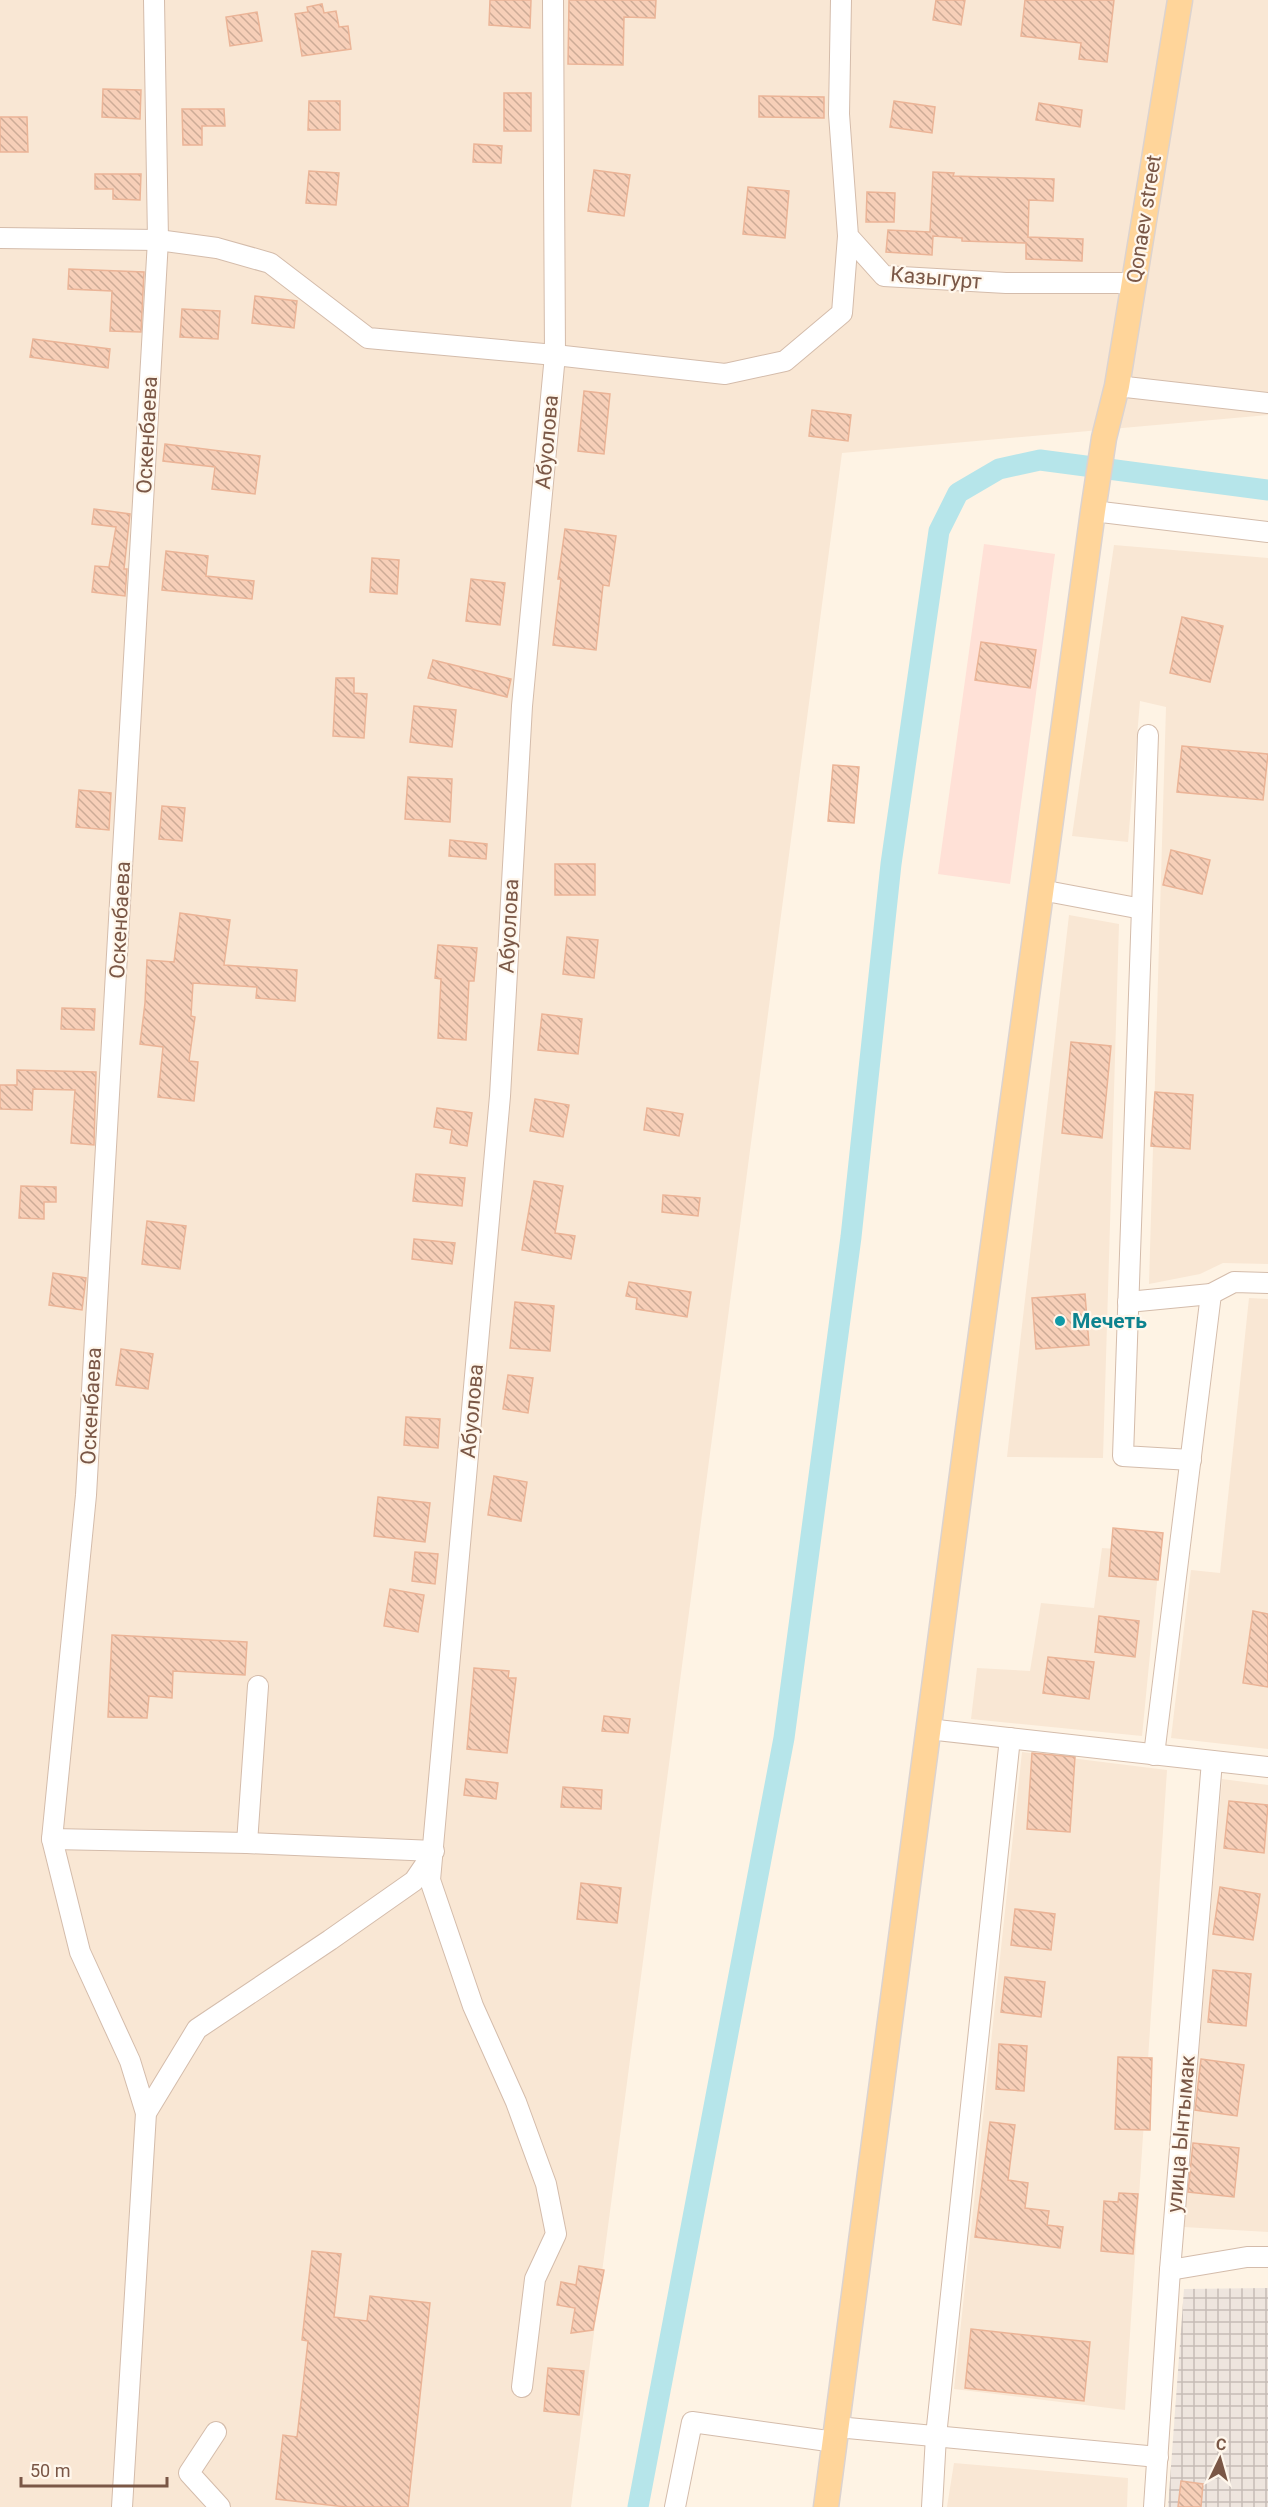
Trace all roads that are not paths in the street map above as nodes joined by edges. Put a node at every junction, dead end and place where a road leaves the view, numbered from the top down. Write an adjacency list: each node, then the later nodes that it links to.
1 (154, 0): 7 (street, Оскенбаева)
2 (553, 0): 9 (street, Абуолова)
3 (841, 0): 5 (street)
4 (1180, 0): 8 (main road, Qonaev street)
5 (848, 236): 8 (street, Казыгурт); 9 (street)
6 (0, 238): 7 (street)
7 (158, 240): 9 (street); 27 (street, Оскенбаева)
8 (1133, 283): 10 (main road, Qonaev street)
9 (555, 355): 29 (street, Абуолова)
10 (1117, 386): 11 (street); 12 (main road, Qonaev street)
11 (1268, 403)
12 (1094, 500): 13 (street); 15 (main road, Qonaev street)
13 (1268, 532)
14 (1148, 735): 16 (street)
15 (1041, 891): 16 (street); 22 (main road, Qonaev street)
16 (1142, 909): 19 (street)
17 (1268, 1283): 18 (street)
18 (1211, 1294): 19 (street); 20 (street)
19 (1128, 1302): 20 (street)
20 (1191, 1460): 24 (street)
21 (258, 1686): 28 (street)
22 (928, 1729): 23 (street); 35 (main road, Qonaev street)
23 (1010, 1738): 24 (street); 36 (street)
24 (1154, 1755): 25 (street)
25 (1212, 1761): 26 (street); 32 (street, улица Ынтымак)
26 (1268, 1767)
27 (52, 1839): 28 (street); 30 (street, Оскенбаева)
28 (247, 1844): 29 (street)
29 (434, 1851): 30 (street); 33 (street, Абуолова)
30 (146, 2113): 38 (street)
31 (1268, 2258): 32 (street)
32 (1170, 2270): 37 (street, улица Ынтымак)
33 (522, 2387)
34 (216, 2432): 39 (street)
35 (836, 2434): 36 (street); 40 (street); 41 (main road, Qonaev street)
36 (936, 2436): 37 (street); 42 (street)
37 (1158, 2457): 43 (street, улица Ынтымак)
38 (122, 2507)
39 (220, 2507)
40 (675, 2507)
41 (826, 2507)
42 (932, 2507)
43 (1154, 2507)

